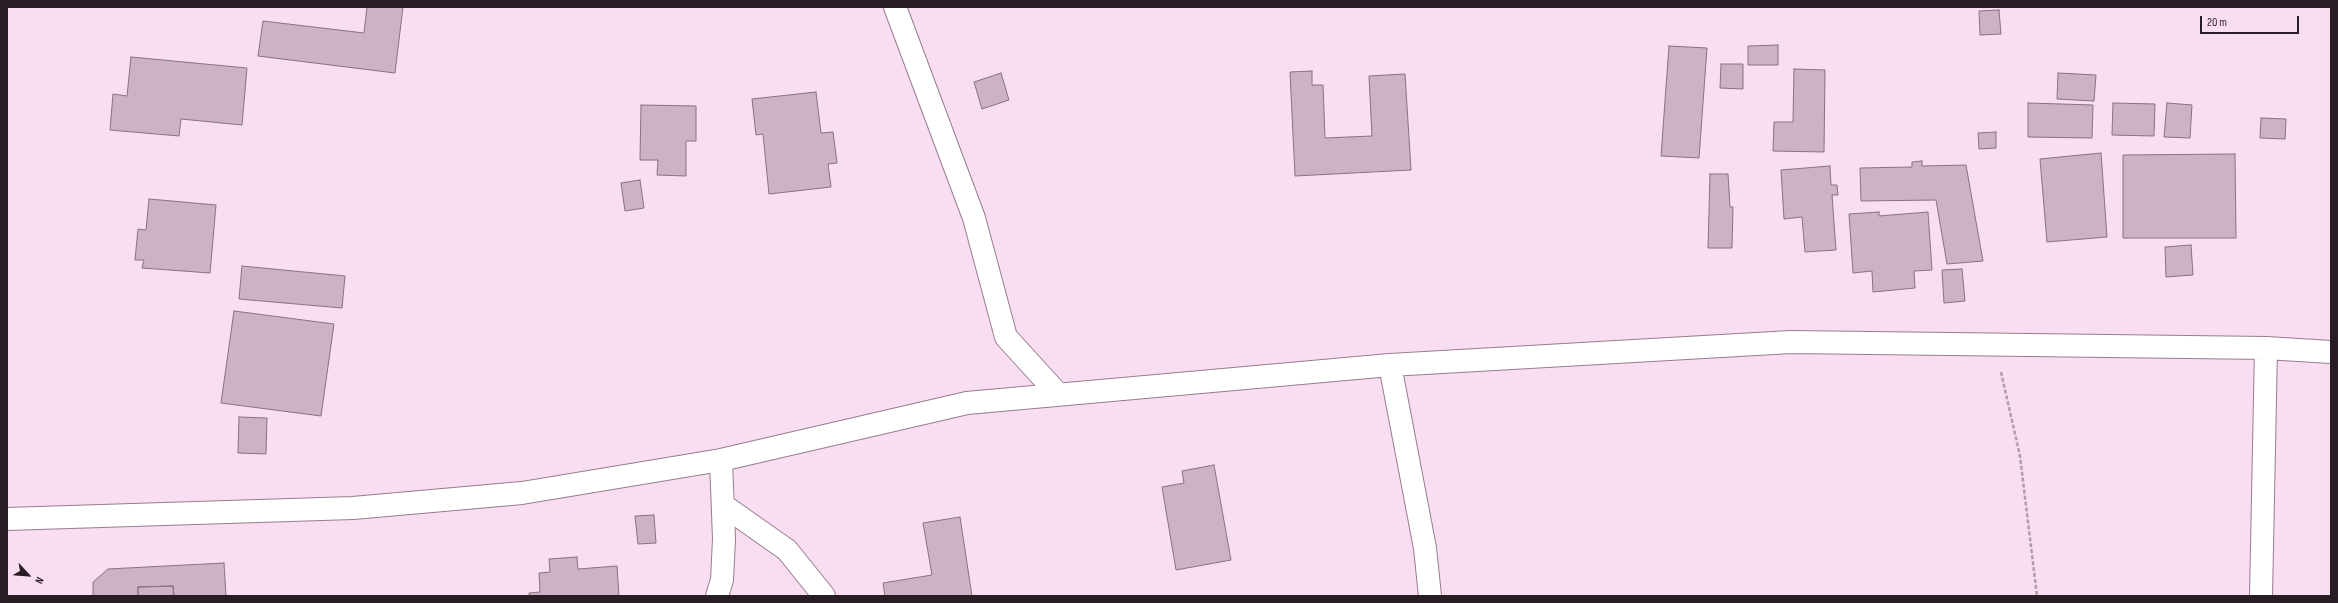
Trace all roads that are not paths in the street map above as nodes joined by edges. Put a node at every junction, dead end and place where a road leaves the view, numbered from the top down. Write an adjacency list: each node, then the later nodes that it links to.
1 (895, 7): 5 (street)
2 (2266, 348): 3 (street); 4 (street); 12 (street)
3 (2331, 352)
4 (1390, 365): 5 (street); 11 (street)
5 (1058, 394): 6 (street)
6 (721, 460): 7 (street); 8 (street)
7 (723, 505): 9 (street); 10 (street)
8 (7, 519)
9 (717, 596)
10 (824, 596)
11 (1430, 596)
12 (2261, 596)

